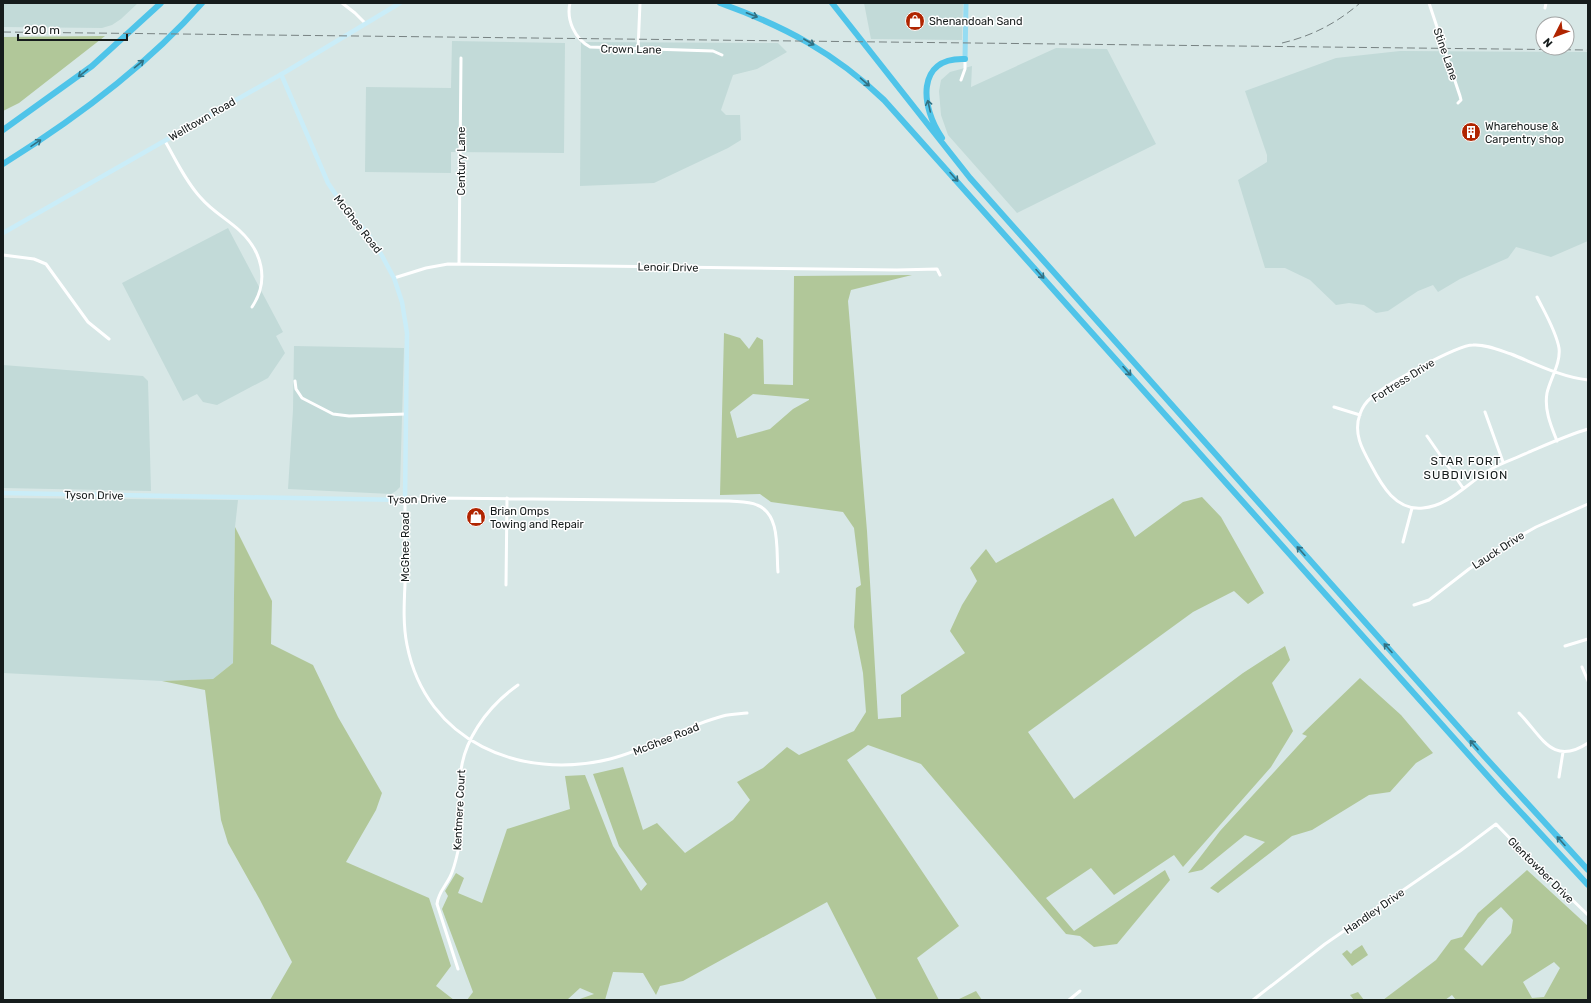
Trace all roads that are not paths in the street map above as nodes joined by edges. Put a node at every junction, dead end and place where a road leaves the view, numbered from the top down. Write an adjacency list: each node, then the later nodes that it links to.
1 (157, 3): 15 (highway)
2 (161, 3): 15 (highway)
3 (202, 3): 16 (highway)
4 (207, 3): 16 (highway)
5 (342, 3): 17 (street)
6 (400, 3): 17 (street, Welltown Road)
7 (570, 3): 18 (street, Crown Lane)
8 (640, 3): 18 (street)
9 (720, 3): 71 (highway, one-way to 71)
10 (832, 3): 29 (highway)
11 (966, 3): 21 (main road)
12 (1429, 3): 24 (street, Stine Lane)
13 (1546, 3): 14 (street)
14 (1545, 8)
15 (145, 19): 25 (highway, one-way to 25)
16 (186, 21): 27 (highway, one-way to 16)
17 (365, 23): 22 (street, Welltown Road)
18 (638, 50): 19 (street, Crown Lane)
19 (722, 55)
20 (461, 58): 31 (street, Century Lane)
21 (965, 59): 23 (street); 29 (highway, one-way to 21)
22 (281, 74): 26 (street, Welltown Road); 33 (street, McGhee Road)
23 (961, 80)
24 (1458, 103)
25 (3, 130)
26 (165, 141): 28 (street, Welltown Road); 35 (street)
27 (3, 164)
28 (3, 233)
29 (1024, 239): 70 (highway, one-way to 29)
30 (3, 255): 36 (street)
31 (459, 264): 32 (street, Lenoir Drive); 33 (street, Lenoir Drive)
32 (940, 275)
33 (394, 278): 42 (street, McGhee Road)
34 (1537, 297): 37 (street)
35 (252, 307)
36 (109, 339)
37 (1554, 371): 38 (street, Fortress Drive); 43 (street, Fortress Drive); 46 (street)
38 (1588, 380)
39 (295, 381): 42 (street)
40 (1334, 407): 43 (street)
41 (1485, 412): 47 (street)
42 (406, 414): 51 (street, McGhee Road)
43 (1360, 415): 53 (street, Fortress Drive)
44 (1588, 429): 46 (street)
45 (1427, 436): 48 (street)
46 (1557, 441): 47 (street)
47 (1503, 462): 48 (street)
48 (1463, 488): 53 (street)
49 (3, 493): 51 (street, Tyson Drive)
50 (507, 498): 51 (street, Tyson Drive); 55 (street, Tyson Drive); 56 (street)
51 (405, 500): 65 (street, McGhee Road)
52 (1588, 504): 57 (street, Lauck Drive)
53 (1412, 508): 54 (street)
54 (1403, 542)
55 (778, 572)
56 (506, 585)
57 (1414, 605)
58 (1588, 639): 59 (street)
59 (1565, 646)
60 (1582, 667): 61 (street)
61 (1588, 681)
62 (518, 685): 65 (street, Kentmere Court)
63 (747, 713): 65 (street, McGhee Road)
64 (1520, 713): 67 (street)
65 (470, 740): 73 (street, Kentmere Court)
66 (1588, 742): 67 (street)
67 (1563, 752): 68 (street)
68 (1559, 777)
69 (1496, 824): 72 (street, Glentowber Drive); 76 (street, Handley Drive)
70 (1588, 870)
71 (1588, 884)
72 (1588, 915)
73 (458, 969)
74 (1080, 991): 75 (street)
75 (1069, 1000)
76 (1253, 1000)

